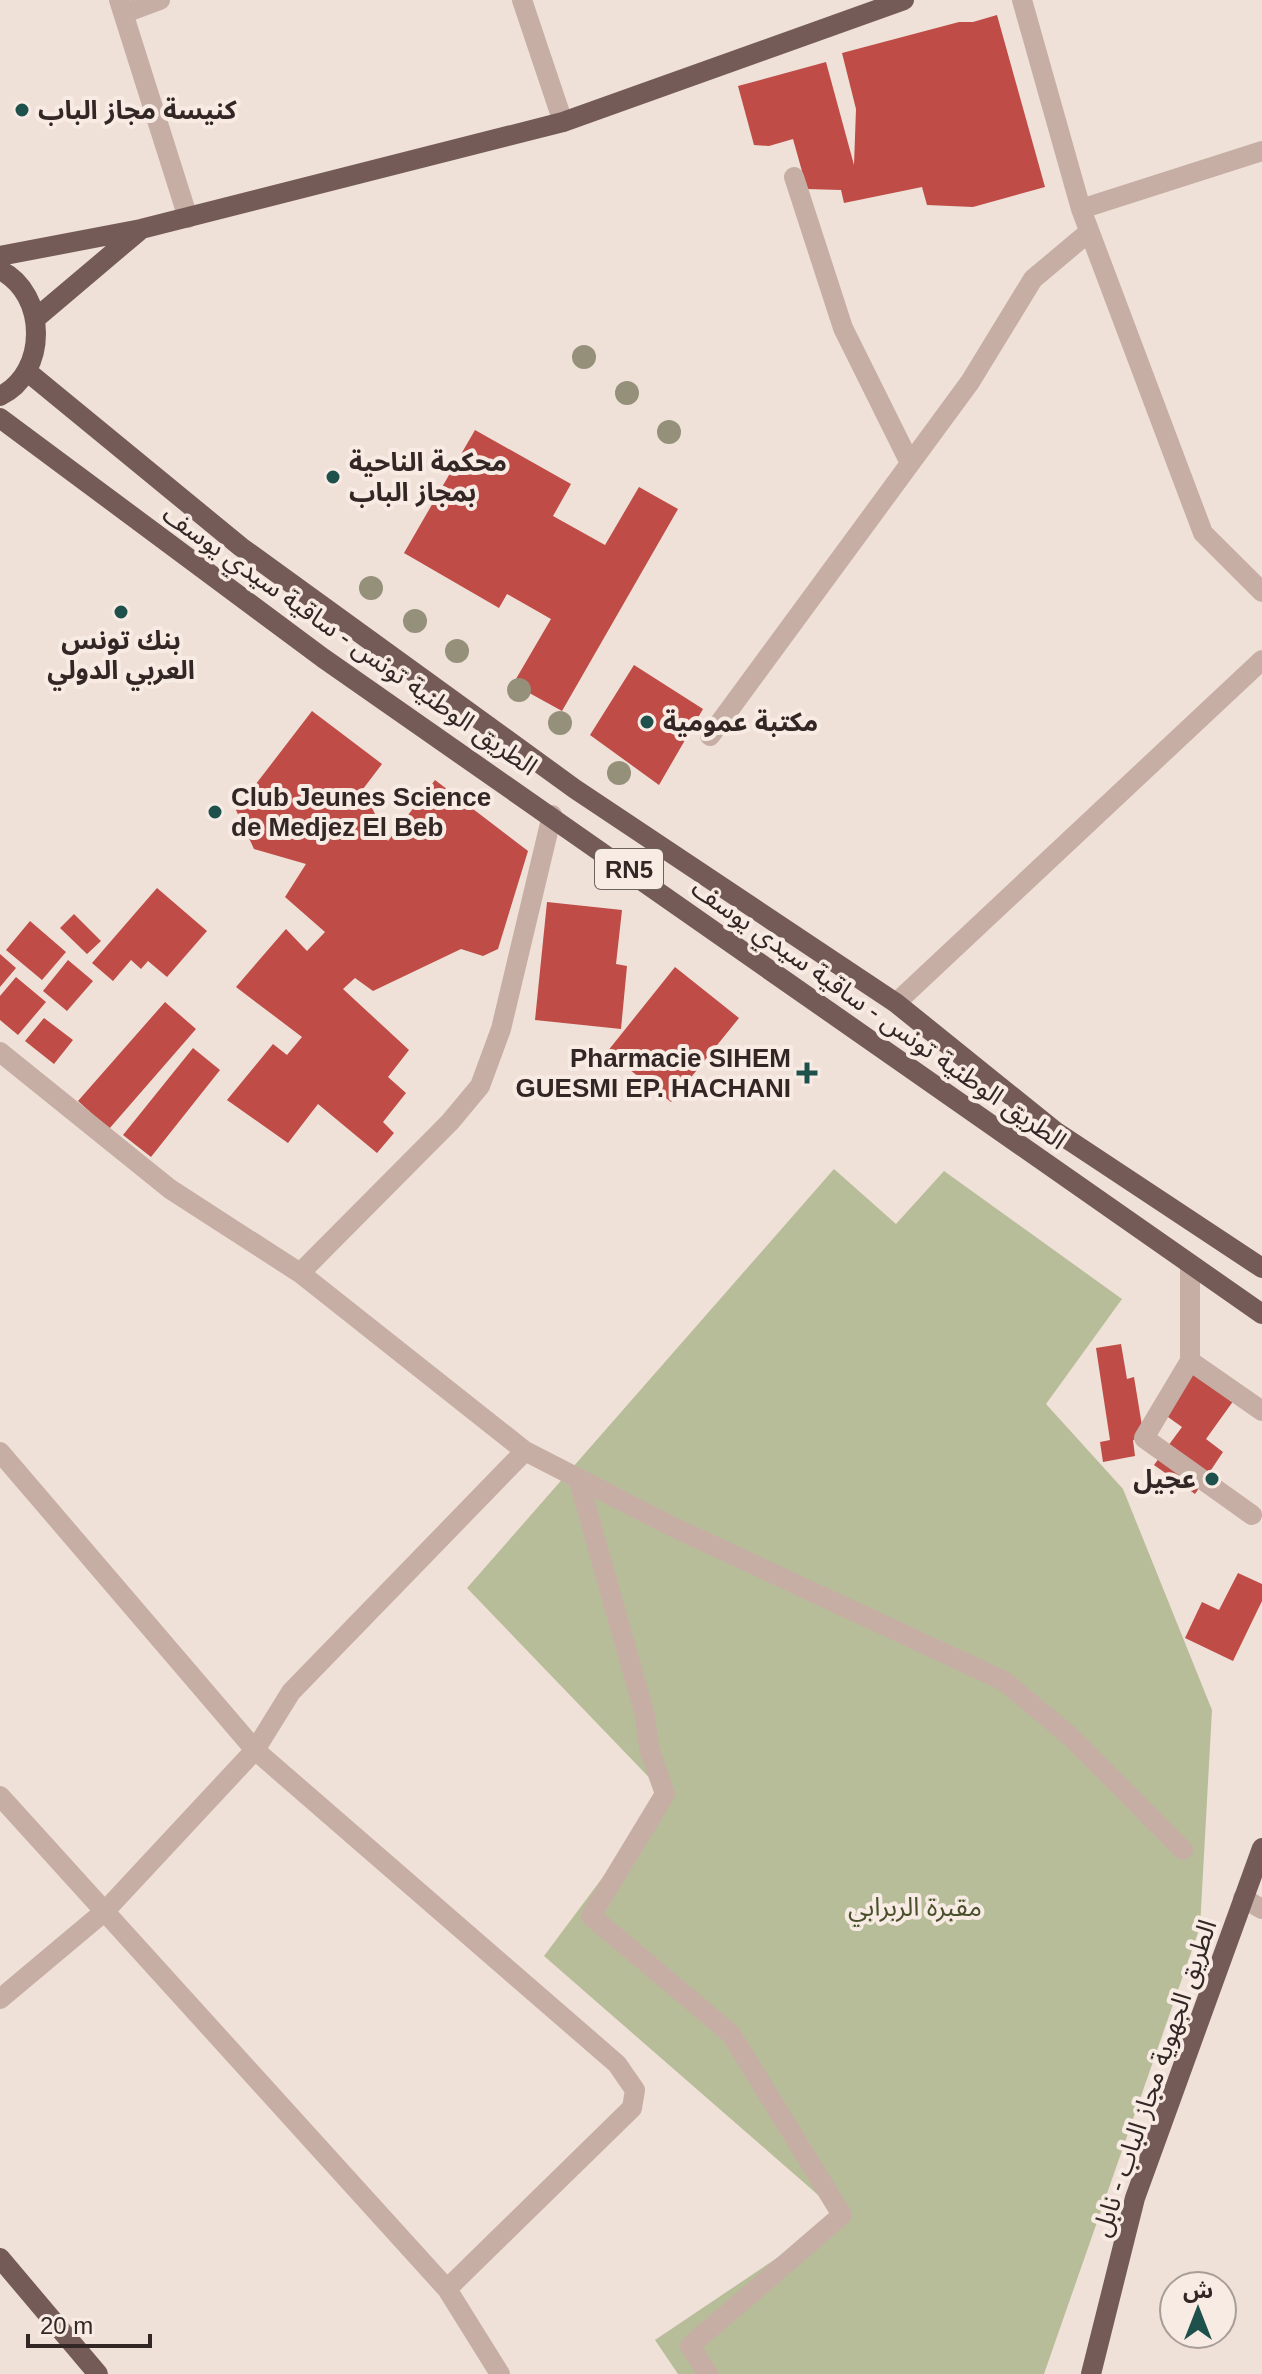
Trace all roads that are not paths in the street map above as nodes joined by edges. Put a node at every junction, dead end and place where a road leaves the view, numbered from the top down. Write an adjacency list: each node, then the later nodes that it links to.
1 (160, 0): 5 (street)
2 (522, 0): 6 (street)
3 (904, 0): 6 (main road)
4 (1022, 0): 9 (street)
5 (122, 6): 10 (street)
6 (563, 122): 10 (main road)
7 (1262, 151): 9 (street)
8 (794, 177): 19 (street)
9 (1081, 209): 12 (street)
10 (188, 218): 11 (main road)
11 (141, 229): 13 (main road); 15 (main road)
12 (1089, 232): 19 (street); 20 (street)
13 (0, 256)
14 (0, 270): 15 (main road)
15 (35, 319): 16 (main road)
16 (29, 373): 17 (main road); 24 (main road, الطريق الوطنية تونس - ساقية سيدي يوسف / RN5)
17 (0, 396)
18 (0, 418): 23 (main road, الطريق الوطنية تونس - ساقية سيدي يوسف / RN5)
19 (910, 463): 22 (street)
20 (1262, 592)
21 (1262, 660): 24 (street)
22 (710, 736)
23 (552, 815): 26 (main road, الطريق الوطنية تونس - ساقية سيدي يوسف / RN5); 28 (street)
24 (896, 1003): 27 (main road, الطريق الوطنية تونس - ساقية سيدي يوسف / RN5)
25 (0, 1052): 28 (street)
26 (1190, 1264): 29 (main road, الطريق الوطنية تونس - ساقية سيدي يوسف / RN5); 30 (street)
27 (1262, 1268)
28 (300, 1273): 32 (street)
29 (1262, 1314)
30 (1190, 1361): 31 (street); 35 (street)
31 (1262, 1411)
32 (525, 1451): 34 (street); 36 (street)
33 (0, 1452): 36 (street)
34 (578, 1478): 39 (street); 48 (street)
35 (1259, 1511)
36 (255, 1750): 42 (street); 45 (street)
37 (0, 1796): 42 (street)
38 (1262, 1848): 40 (main road, الطريق الجهوية مجاز الباب - نابل)
39 (1183, 1850)
40 (1243, 1898): 41 (street); 49 (main road, الطريق الجهوية مجاز الباب - نابل)
41 (1262, 1909)
42 (105, 1911): 43 (street); 45 (street)
43 (0, 1999)
44 (0, 2258): 46 (main road)
45 (447, 2289): 47 (street)
46 (98, 2374)
47 (500, 2374)
48 (708, 2374)
49 (1091, 2374)

